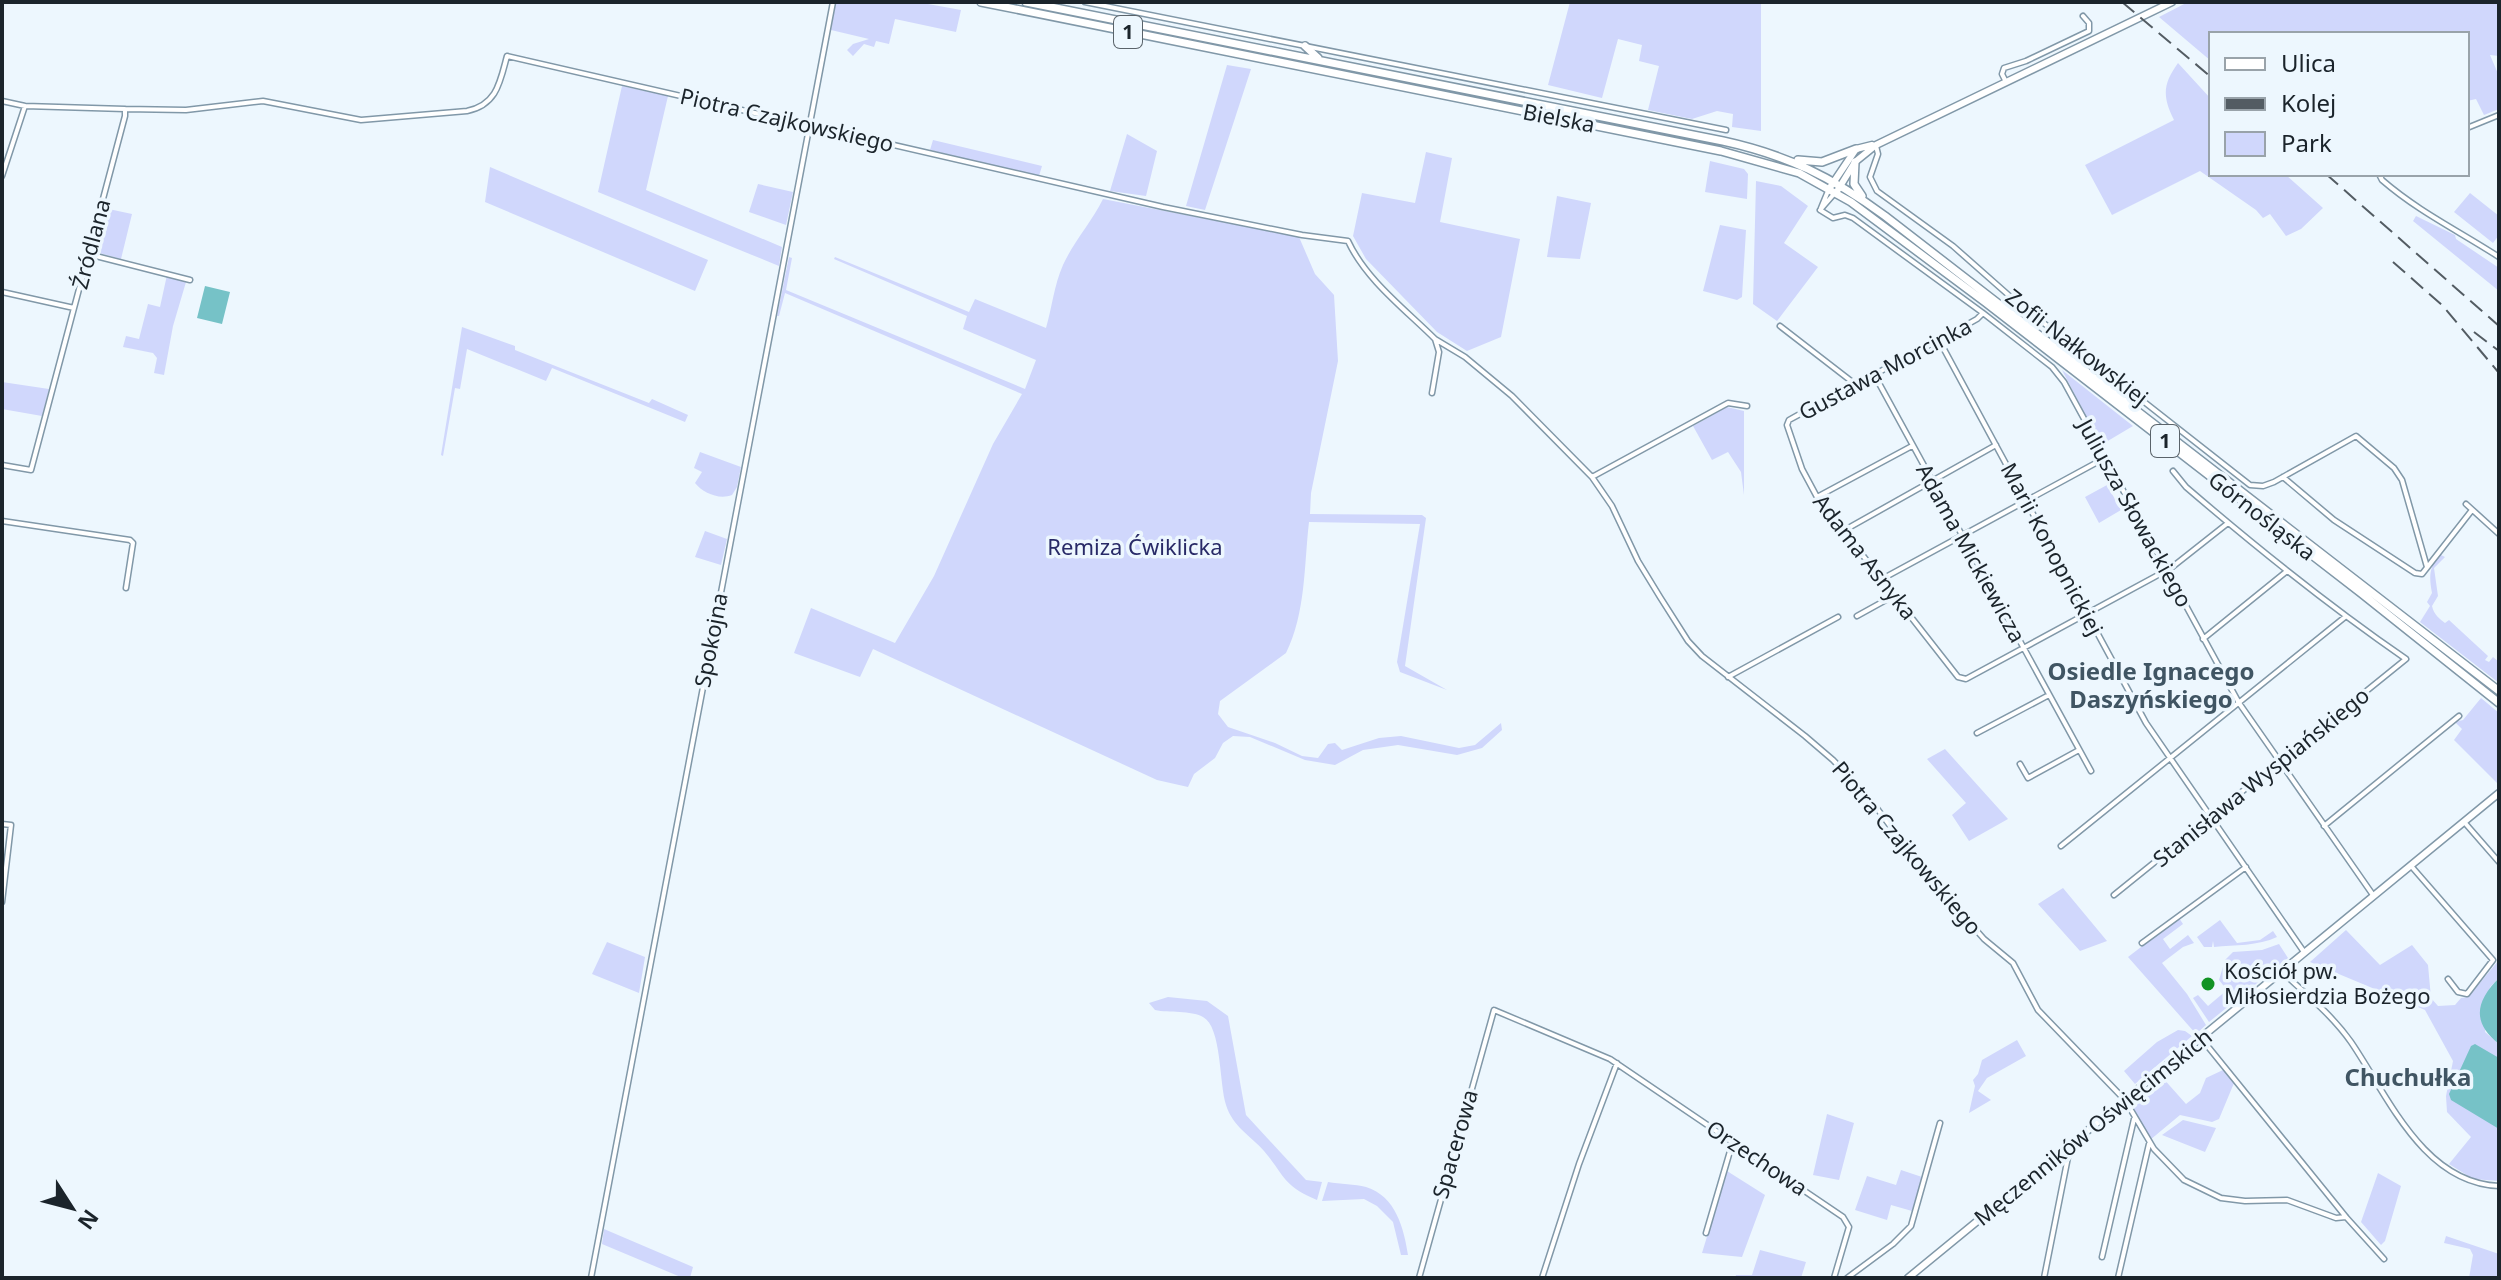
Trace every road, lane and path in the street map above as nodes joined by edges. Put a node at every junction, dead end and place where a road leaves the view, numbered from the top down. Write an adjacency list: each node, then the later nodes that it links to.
1 (833, 2): 17 (street, Spokojna)
2 (981, 2): 8 (main road, 1)
3 (1026, 2): 8 (main road, 1)
4 (1085, 2): 7 (street)
5 (2172, 2): 11 (main road)
6 (2083, 16): 11 (street)
7 (1305, 46): 9 (main road); 19 (street)
8 (1276, 57): 9 (main road, Bielska / 1); 10 (main road, Bielska / 1)
9 (1319, 60): 22 (main road, Bielska / 1)
10 (1377, 81): 12 (street); 26 (main road, Bielska / 1)
11 (2006, 82): 20 (main road)
12 (1375, 92)
13 (2, 101): 14 (street)
14 (25, 106): 15 (street); 24 (street)
15 (125, 109): 17 (street, Piotra Czajkowskiego); 28 (street, Źródlana)
16 (2499, 115): 18 (street)
17 (810, 125): 36 (street, Piotra Czajkowskiego); 115 (street, Spokojna)
18 (2469, 127)
19 (1726, 130)
20 (1876, 145): 21 (main road); 23 (main road); 35 (street, Zofii Nałkowskiej)
21 (1856, 149): 22 (main road); 26 (main road)
22 (1792, 160): 26 (main road, Bielska / 1)
23 (1855, 162): 26 (main road); 27 (main road)
24 (2, 176)
25 (2381, 176): 29 (street)
26 (1835, 187): 27 (main road, Górnośląska / 1); 33 (street, Juliusza Słowackiego); 77 (main road, Górnośląska / 1)
27 (1865, 201): 37 (main road, Górnośląska / 1)
28 (88, 254): 30 (street); 32 (street, Źródlana)
29 (2499, 257)
30 (190, 280)
31 (2, 292): 32 (street)
32 (74, 308): 47 (street, Źródlana)
33 (1983, 313): 38 (street, Gustawa Morcinka); 46 (street, Juliusza Słowackiego)
34 (1780, 326): 40 (street)
35 (2052, 329): 37 (street); 50 (street, Zofii Nałkowskiej)
36 (1435, 339): 41 (street); 49 (street, Piotra Czajkowskiego)
37 (2045, 339): 74 (main road, Górnośląska / 1)
38 (1939, 340): 39 (street, Gustawa Morcinka); 44 (street, Marii Konopnickiej)
39 (1875, 376): 40 (street, Gustawa Morcinka); 45 (street, Adama Mickiewicza)
40 (1855, 384): 43 (street, Gustawa Morcinka)
41 (1432, 393)
42 (1747, 406): 49 (street)
43 (1787, 425): 52 (street, Adama Asnyka)
44 (1996, 445): 51 (street); 53 (street, Marii Konopnickiej)
45 (1912, 446): 51 (street, Adama Mickiewicza); 52 (street)
46 (2105, 458): 53 (street); 62 (street, Juliusza Słowackiego)
47 (2, 465)
48 (2173, 471): 57 (street)
49 (1592, 477): 73 (street, Piotra Czajkowskiego)
50 (2283, 477): 61 (street); 61 (street, Zofii Nałkowskiej)
51 (1931, 481): 58 (street); 60 (street, Adama Mickiewicza)
52 (1817, 497): 58 (street, Adama Asnyka)
53 (2025, 500): 60 (street); 67 (street, Marii Konopnickiej)
54 (2466, 504): 55 (street)
55 (2472, 510): 59 (street); 61 (street)
56 (2, 521): 65 (street)
57 (2228, 523): 62 (street); 63 (street)
58 (1843, 531): 64 (street, Adama Asnyka)
59 (2499, 534)
60 (1960, 536): 64 (street); 72 (street, Adama Mickiewicza)
61 (2427, 567)
62 (2167, 571): 67 (street); 71 (street, Juliusza Słowackiego)
63 (2287, 571): 70 (street); 71 (street)
64 (1882, 579): 66 (street, Adama Asnyka)
65 (126, 588)
66 (1895, 595): 68 (street); 72 (street, Adama Asnyka)
67 (2088, 614): 72 (street); 81 (street, Marii Konopnickiej)
68 (1857, 616)
69 (1838, 617): 73 (street)
70 (2345, 617): 76 (street); 82 (street, Stanisława Wyspiańskiego)
71 (2203, 639): 76 (street, Juliusza Słowackiego)
72 (2024, 649): 75 (street, Adama Mickiewicza)
73 (1728, 677): 104 (street, Piotra Czajkowskiego)
74 (2499, 691)
75 (2049, 695): 79 (street); 80 (street, Adama Mickiewicza)
76 (2239, 703): 81 (street); 82 (street, Juliusza Słowackiego)
77 (2499, 703)
78 (2459, 716): 89 (street)
79 (1977, 733)
80 (2079, 750): 83 (street); 84 (street, Adama Mickiewicza)
81 (2171, 758): 86 (street, Marii Konopnickiej); 90 (street)
82 (2280, 762): 86 (street, Stanisława Wyspiańskiego); 89 (street, Juliusza Słowackiego)
83 (2020, 764)
84 (2091, 771)
85 (2499, 793): 87 (main road, Męczenników Oświęcimskich)
86 (2211, 817): 92 (street, Marii Konopnickiej); 94 (street, Stanisława Wyspiańskiego)
87 (2465, 823): 91 (street); 93 (main road, Męczenników Oświęcimskich)
88 (2, 824): 96 (street)
89 (2324, 826): 95 (street, Juliusza Słowackiego)
90 (2061, 846)
91 (2499, 862)
92 (2246, 867): 97 (street); 98 (street, Marii Konopnickiej)
93 (2412, 867): 95 (main road, Męczenników Oświęcimskich); 100 (street)
94 (2114, 895)
95 (2374, 897): 98 (main road, Męczenników Oświęcimskich)
96 (2, 902)
97 (2142, 943)
98 (2305, 953): 99 (main road, Męczenników Oświęcimskich)
99 (2282, 972): 102 (main road, Męczenników Oświęcimskich); 110 (street)
100 (2448, 979)
101 (1494, 1010): 103 (street, Orzechowa); 116 (street, Spacerowa)
102 (2201, 1038): 104 (main road, Męczenników Oświęcimskich); 111 (street)
103 (1617, 1063): 107 (street, Orzechowa); 117 (street)
104 (2125, 1100): 105 (street, Piotra Czajkowskiego); 109 (main road, Męczenników Oświęcimskich)
105 (2134, 1117): 108 (street, Piotra Czajkowskiego); 113 (street)
106 (1940, 1123): 119 (street)
107 (1733, 1141): 112 (street); 118 (street, Orzechowa)
108 (2149, 1142): 111 (street, Piotra Czajkowskiego); 122 (street)
109 (2070, 1146): 120 (main road, Męczenników Oświęcimskich); 121 (street)
110 (2499, 1186)
111 (2346, 1217): 114 (street)
112 (1706, 1233)
113 (2102, 1257)
114 (2384, 1259)
115 (591, 1278)
116 (1419, 1278)
117 (1542, 1278)
118 (1834, 1278)
119 (1847, 1278)
120 (1908, 1278)
121 (2044, 1278)
122 (2118, 1278)

